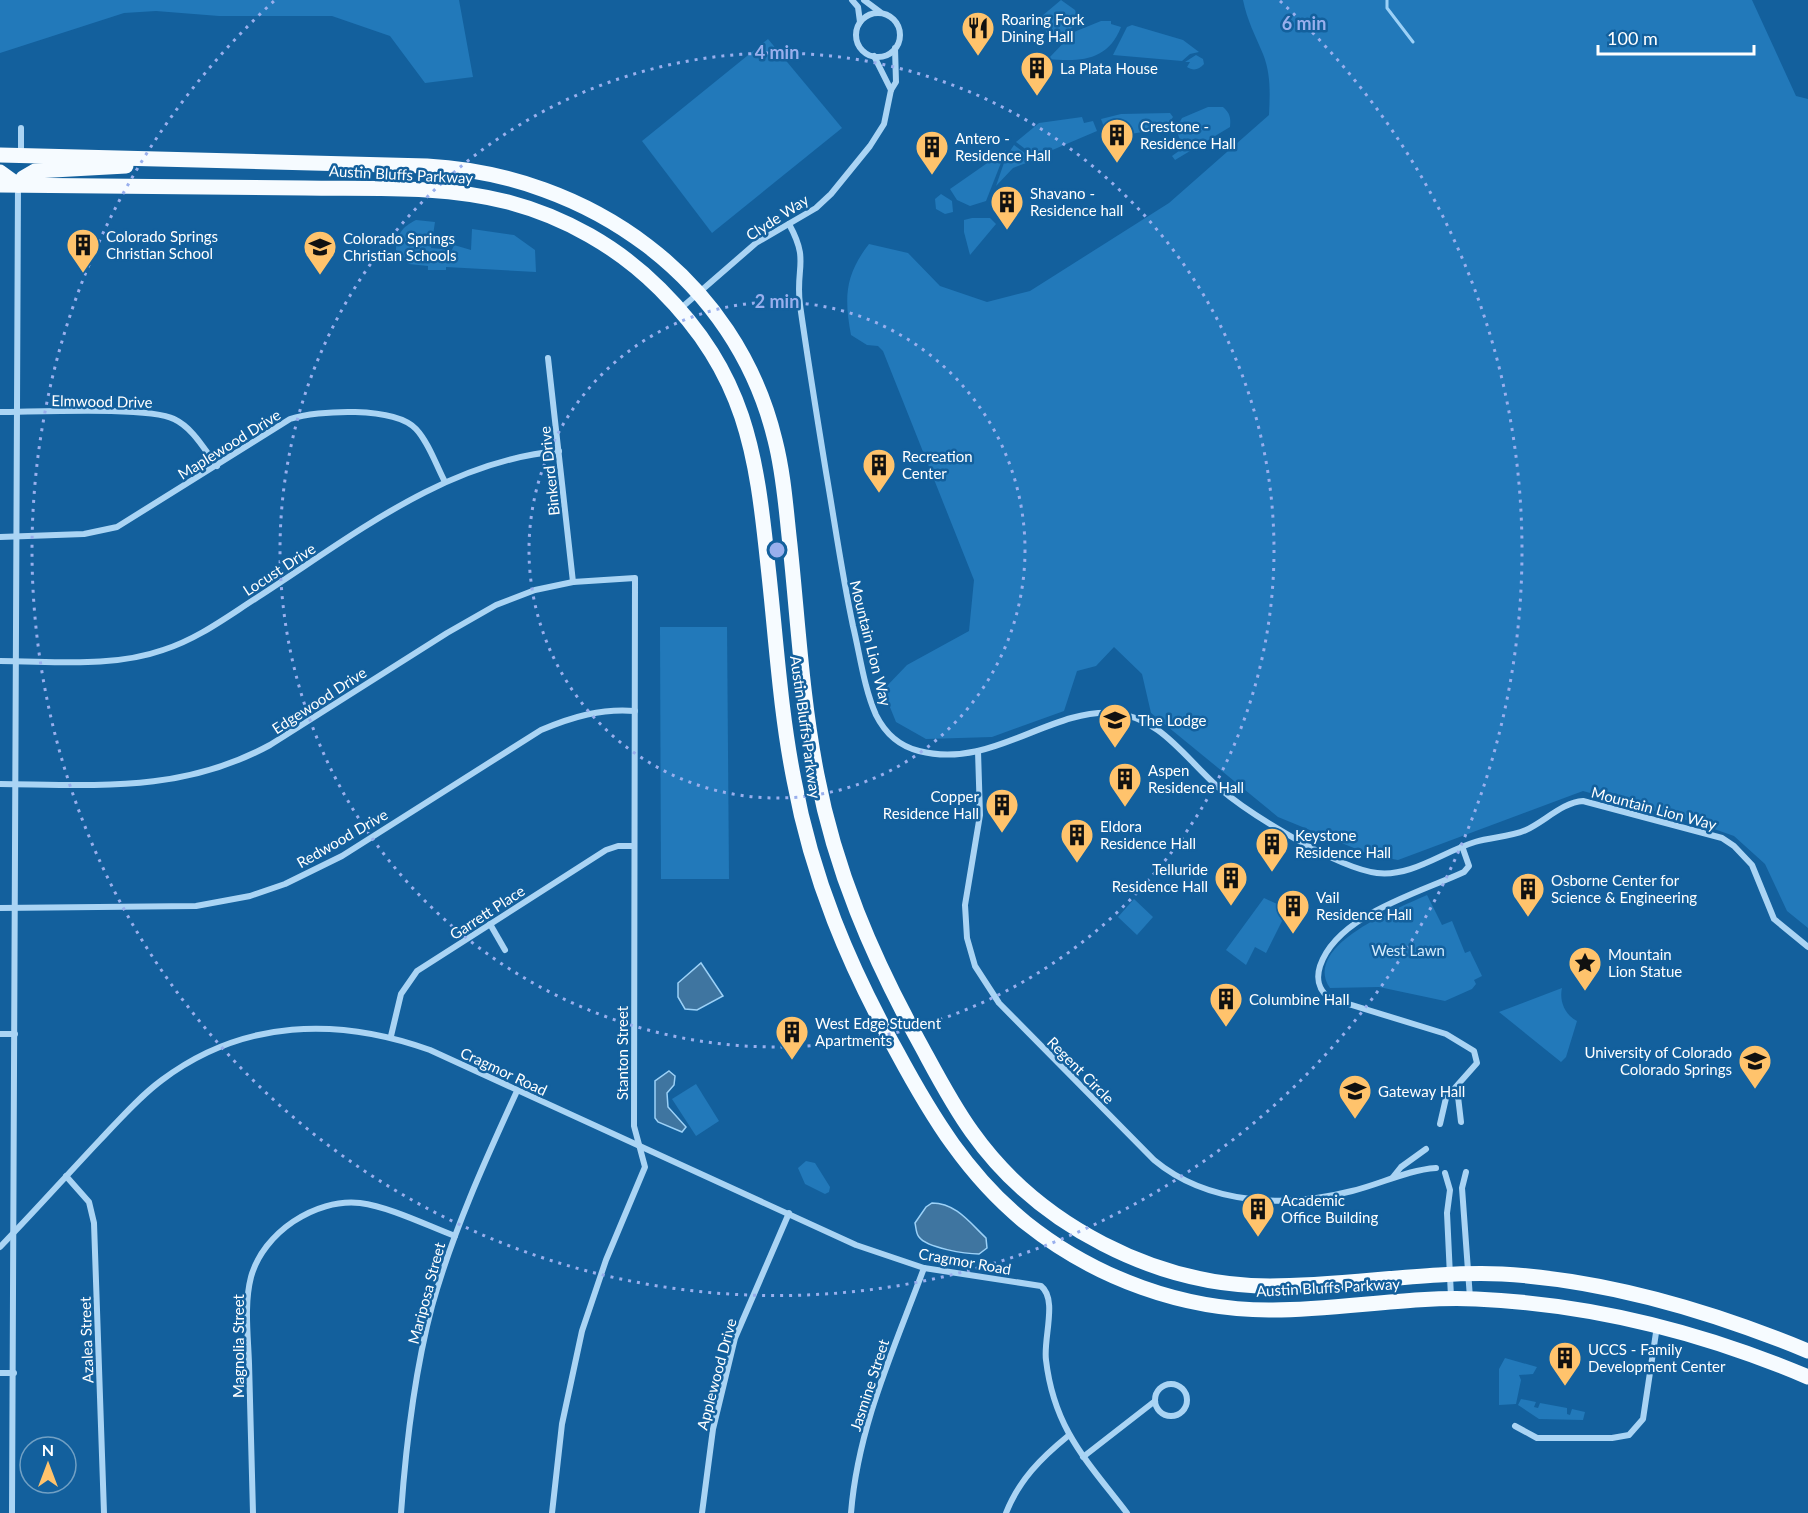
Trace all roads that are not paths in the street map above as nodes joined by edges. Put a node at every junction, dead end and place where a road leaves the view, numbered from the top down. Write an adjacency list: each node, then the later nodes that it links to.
1 (852, 0): 4 (street)
2 (864, 0): 3 (street, Clyde Way)
3 (880, 13): 4 (street); 5 (street, Clyde Way)
4 (860, 22): 6 (street)
5 (895, 48): 6 (street); 7 (street, Clyde Way)
6 (874, 56): 7 (street)
7 (891, 90): 15 (street, Clyde Way)
8 (21, 128): 10 (street)
9 (0, 155): 10 (main road, Austin Bluffs Parkway)
10 (21, 156): 11 (main road, Austin Bluffs Parkway)
11 (174, 159): 14 (main road); 16 (main road, Austin Bluffs Parkway)
12 (0, 172): 14 (main road)
13 (0, 185): 14 (main road, Austin Bluffs Parkway)
14 (18, 185): 17 (main road, Austin Bluffs Parkway); 20 (street)
15 (789, 224): 16 (street, Clyde Way); 31 (street, Mountain Lion Way)
16 (698, 293): 17 (street, Clyde Way); 60 (main road, Austin Bluffs Parkway)
17 (680, 310): 62 (main road, Austin Bluffs Parkway)
18 (548, 358): 21 (street, Binkerd Drive)
19 (0, 412): 20 (street, Elmwood Drive)
20 (17, 412): 22 (street, Elmwood Drive); 25 (street)
21 (559, 451): 23 (street, Locust Drive); 27 (street, Binkerd Drive)
22 (217, 466): 23 (street, Maplewood Drive); 25 (street, Maplewood Drive)
23 (445, 482): 29 (street, Locust Drive)
24 (0, 537): 25 (street, Maplewood Drive)
25 (17, 537): 29 (street)
26 (635, 578): 27 (street, Edgewood Drive); 30 (street, Stanton Street)
27 (573, 582): 33 (street, Edgewood Drive)
28 (0, 661): 29 (street, Locust Drive)
29 (16, 661): 33 (street)
30 (636, 711): 34 (street, Stanton Street); 37 (street, Redwood Drive)
31 (978, 751): 35 (street, Mountain Lion Way); 54 (street, Regent Circle)
32 (0, 784): 33 (street, Edgewood Drive)
33 (16, 784): 37 (street)
34 (634, 846): 38 (street, Garrett Place); 48 (street, Stanton Street)
35 (1462, 846): 39 (street, Mountain Lion Way); 44 (street)
36 (0, 908): 37 (street, Redwood Drive)
37 (16, 908): 42 (street)
38 (490, 924): 40 (street); 43 (street, Garrett Place)
39 (1808, 946)
40 (505, 950)
41 (0, 1034): 42 (street)
42 (15, 1034): 56 (street)
43 (391, 1036): 45 (street, Cragmor Road); 53 (street, Cragmor Road)
44 (1457, 1088): 46 (street); 47 (street)
45 (517, 1090): 48 (street, Cragmor Road); 57 (street, Mariposa Street)
46 (1461, 1122)
47 (1440, 1124)
48 (638, 1144): 55 (street, Cragmor Road); 77 (street, Stanton Street)
49 (1426, 1149): 54 (street, Regent Circle)
50 (1436, 1168): 54 (street, Regent Circle)
51 (1466, 1172): 61 (street)
52 (1445, 1173): 60 (street)
53 (66, 1176): 56 (street, Cragmor Road); 74 (street, Azalea Street)
54 (1393, 1177)
55 (789, 1213): 59 (street, Cragmor Road); 78 (street, Applewood Drive)
56 (15, 1231): 58 (street, Cragmor Road); 67 (street)
57 (455, 1236): 75 (street, Magnolia Street); 76 (street, Mariposa Street)
58 (0, 1247)
59 (924, 1268): 71 (street, Cragmor Road); 79 (street, Jasmine Street)
60 (1450, 1274): 61 (main road, Austin Bluffs Parkway); 62 (street)
61 (1469, 1274): 63 (street); 65 (main road, Austin Bluffs Parkway)
62 (1451, 1298): 63 (main road, Austin Bluffs Parkway)
63 (1470, 1298): 64 (main road, Austin Bluffs Parkway)
64 (1657, 1325): 68 (main road, Austin Bluffs Parkway); 70 (street)
65 (1808, 1351)
66 (0, 1373): 67 (street)
67 (14, 1373): 73 (street)
68 (1808, 1377)
69 (1155, 1401): 69 (street); 72 (street)
70 (1515, 1426)
71 (1068, 1436): 72 (street); 80 (street)
72 (1083, 1457): 81 (street)
73 (12, 1513)
74 (104, 1513)
75 (253, 1513)
76 (401, 1513)
77 (552, 1513)
78 (702, 1513)
79 (851, 1513)
80 (1006, 1513)
81 (1127, 1513)

